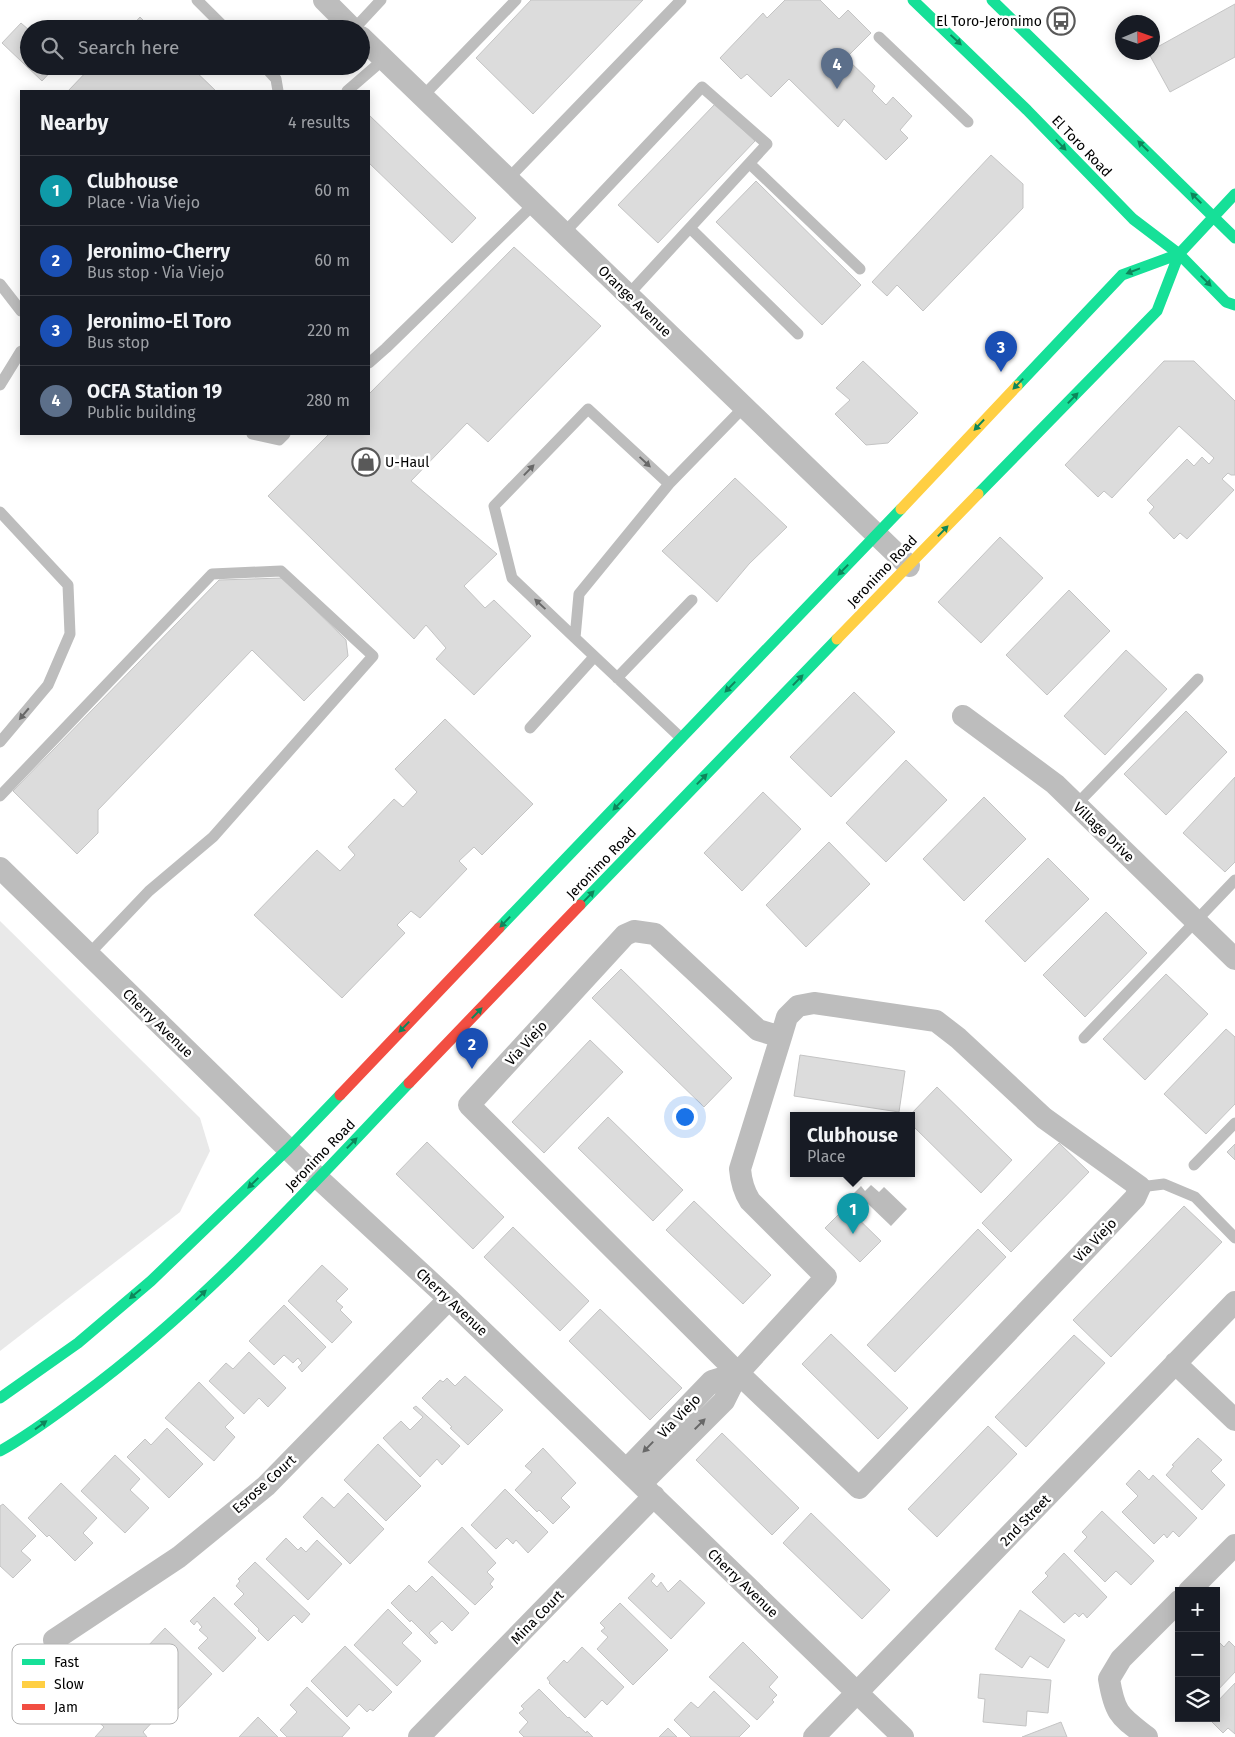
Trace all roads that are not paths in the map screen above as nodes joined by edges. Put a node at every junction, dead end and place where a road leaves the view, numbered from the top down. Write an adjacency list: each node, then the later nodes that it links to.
1 (197, 0): 8 (lane)
2 (324, 0): 9 (street)
3 (381, 0): 10 (lane)
4 (516, 0): 19 (lane)
5 (681, 0): 22 (lane)
6 (914, 0): 29 (main road, El Toro Road, one-way to 29)
7 (992, 0): 25 (main road, one-way to 7)
8 (217, 20)
9 (344, 20)
10 (362, 20)
11 (879, 37): 20 (lane)
12 (370, 46): 13 (street, Orange Avenue)
13 (384, 59): 14 (lane); 19 (street, Orange Avenue)
14 (370, 71)
15 (272, 75): 17 (lane)
16 (366, 75): 18 (lane)
17 (278, 90)
18 (348, 90)
19 (423, 96): 22 (street, Orange Avenue)
20 (968, 122)
21 (750, 164): 26 (lane); 27 (lane); 30 (lane)
22 (508, 179): 24 (street, Orange Avenue)
23 (1235, 194): 25 (main road, Jeronimo Road)
24 (534, 204): 27 (street, Orange Avenue); 37 (lane)
25 (1214, 216): 28 (main road); 29 (main road, Jeronimo Road)
26 (690, 228): 32 (lane); 35 (lane)
27 (564, 234): 32 (street, Orange Avenue)
28 (1235, 238)
29 (1179, 254): 33 (main road, El Toro Road, one-way to 33); 44 (main road, Jeronimo Road, one-way to 44); 45 (main road, Jeronimo Road, one-way to 29)
30 (860, 270)
31 (0, 284): 34 (lane)
32 (628, 295): 39 (street, Orange Avenue)
33 (1235, 305)
34 (20, 310)
35 (798, 334)
36 (20, 353): 38 (lane)
37 (370, 362)
38 (0, 385)
39 (744, 407): 42 (lane); 44 (street, Orange Avenue)
40 (256, 435): 41 (lane)
41 (284, 435)
42 (669, 484): 47 (lane); 47 (lane, one-way to 42)
43 (0, 512): 54 (lane, one-way to 54)
44 (876, 535): 45 (street, Orange Avenue); 53 (main road, Jeronimo Road, one-way to 53)
45 (909, 566): 67 (main road, Jeronimo Road, one-way to 45)
46 (692, 600): 49 (lane)
47 (575, 638): 48 (lane)
48 (594, 657): 49 (lane); 52 (lane)
49 (617, 678): 53 (lane)
50 (1198, 679): 56 (lane)
51 (963, 716): 56 (street, Village Drive)
52 (530, 728)
53 (681, 738): 65 (main road, Jeronimo Road, one-way to 65)
54 (0, 742)
55 (0, 796): 60 (lane)
56 (1076, 805): 59 (street, Village Drive)
57 (0, 868): 60 (street, Cherry Avenue)
58 (1235, 880): 59 (lane)
59 (1195, 920): 61 (street, Village Drive); 63 (lane)
60 (88, 954): 65 (street, Cherry Avenue)
61 (1235, 959)
62 (781, 1037): 68 (street); 73 (street); 73 (street, Via Viejo)
63 (1084, 1038)
64 (1235, 1123): 66 (lane)
65 (288, 1149): 67 (street, Cherry Avenue); 74 (main road, Jeronimo Road, one-way to 74)
66 (1194, 1165)
67 (318, 1178): 70 (street, Cherry Avenue); 76 (main road, Jeronimo Road, one-way to 67)
68 (1140, 1187): 69 (lane); 73 (street, Via Viejo)
69 (1235, 1238)
70 (449, 1299): 77 (street, Cherry Avenue); 81 (street, Esrose Court)
71 (1235, 1302): 72 (street, 2nd Street)
72 (1176, 1363): 75 (street); 82 (street, 2nd Street)
73 (738, 1373): 77 (street, Via Viejo)
74 (0, 1398)
75 (1235, 1420)
76 (0, 1452)
77 (641, 1483): 82 (street, Cherry Avenue); 83 (street, Mina Court)
78 (1235, 1545): 79 (street)
79 (1193, 1587)
80 (1175, 1605): 86 (street)
81 (54, 1640)
82 (857, 1693): 84 (street, 2nd Street); 85 (street, Cherry Avenue)
83 (419, 1737)
84 (814, 1737)
85 (902, 1737)
86 (1147, 1737)

